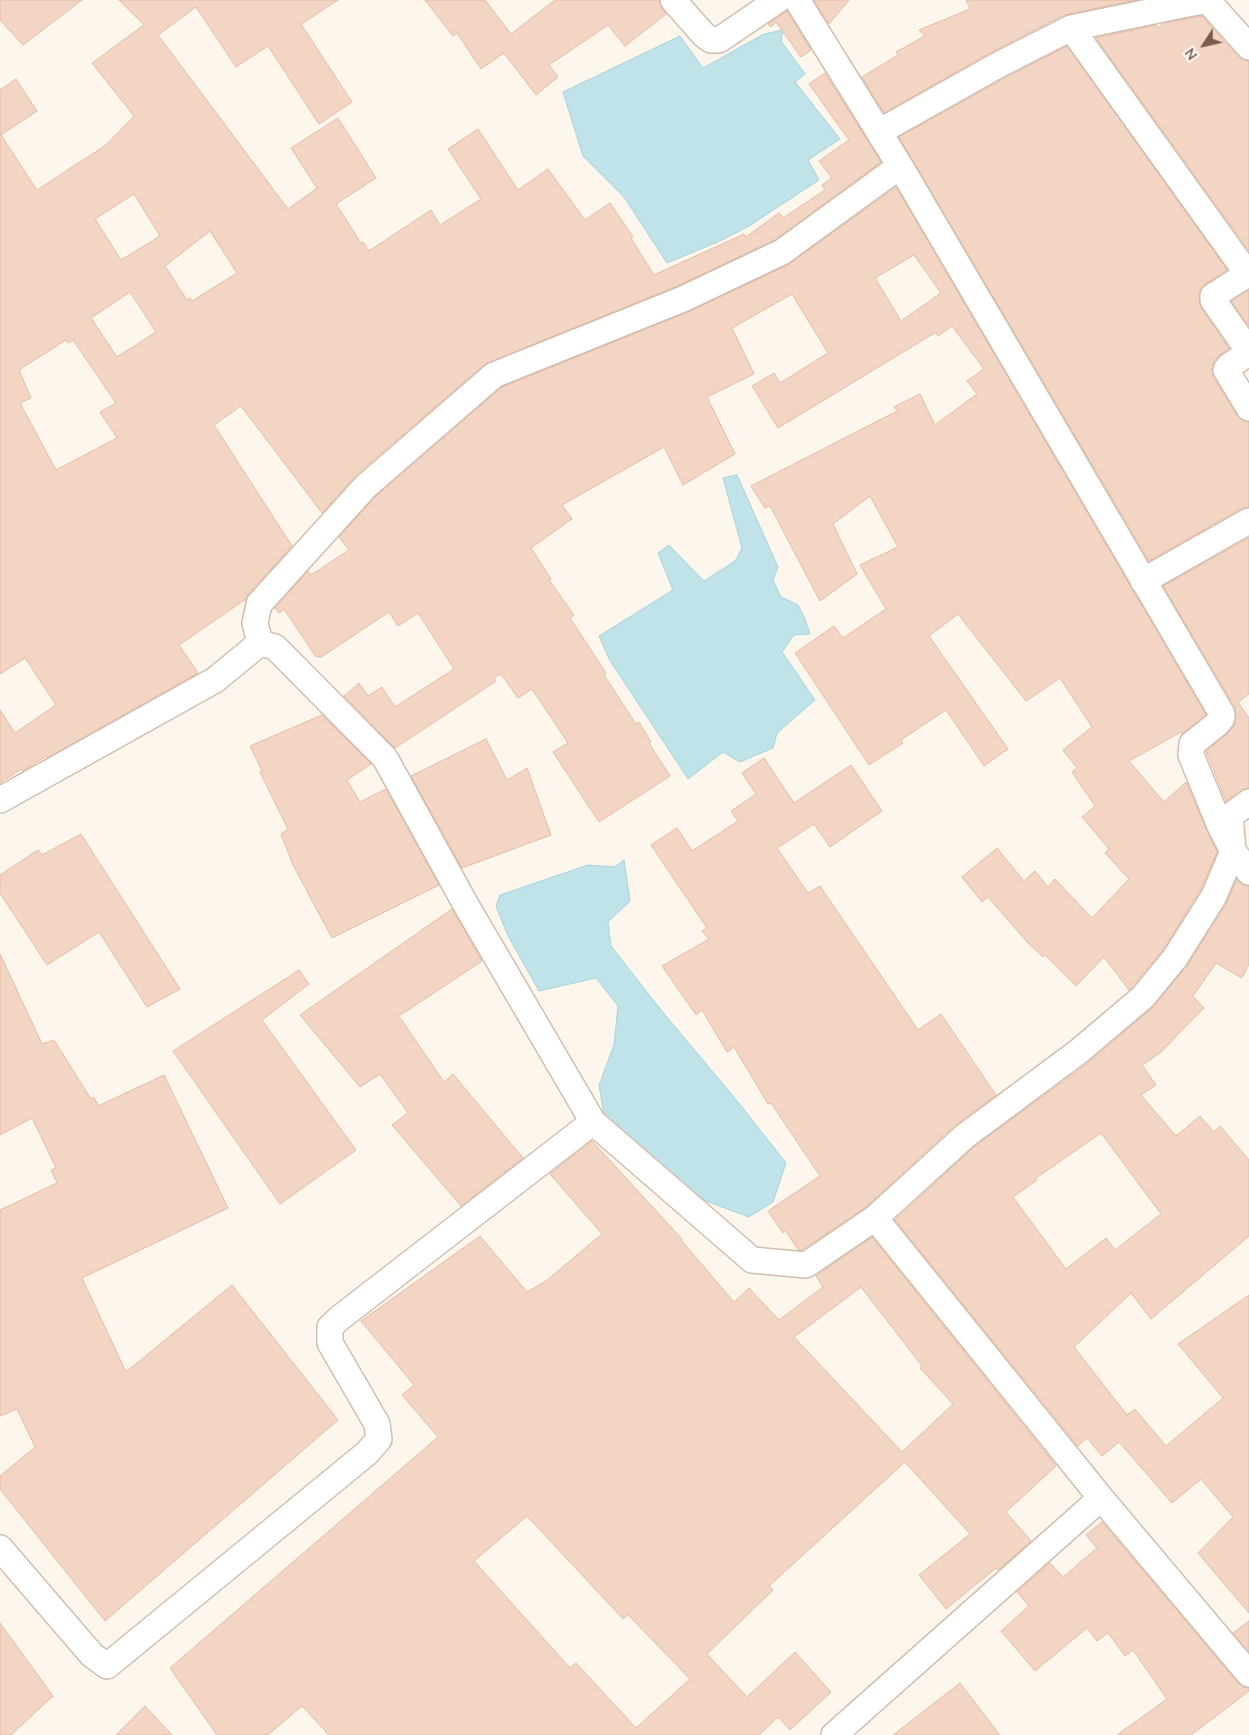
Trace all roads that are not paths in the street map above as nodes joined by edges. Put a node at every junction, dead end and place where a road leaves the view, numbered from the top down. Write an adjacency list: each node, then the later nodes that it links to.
1 (674, 0): 2 (street)
2 (778, 0)
3 (796, 0): 7 (street)
4 (1207, 0): 5 (street); 6 (street)
5 (1071, 28): 7 (street); 9 (street)
6 (1249, 47)
7 (879, 132): 8 (street)
8 (900, 166): 11 (street); 12 (street)
9 (1249, 408)
10 (1249, 521): 11 (street)
11 (1143, 581): 15 (street)
12 (260, 644): 13 (street); 17 (street)
13 (0, 800)
14 (1249, 802): 15 (street)
15 (1233, 851): 16 (street); 18 (street)
16 (1249, 872)
17 (593, 1122): 18 (street); 20 (street)
18 (875, 1218): 19 (street)
19 (1101, 1498): 21 (street); 22 (street)
20 (0, 1548)
21 (1249, 1674)
22 (834, 1735)

